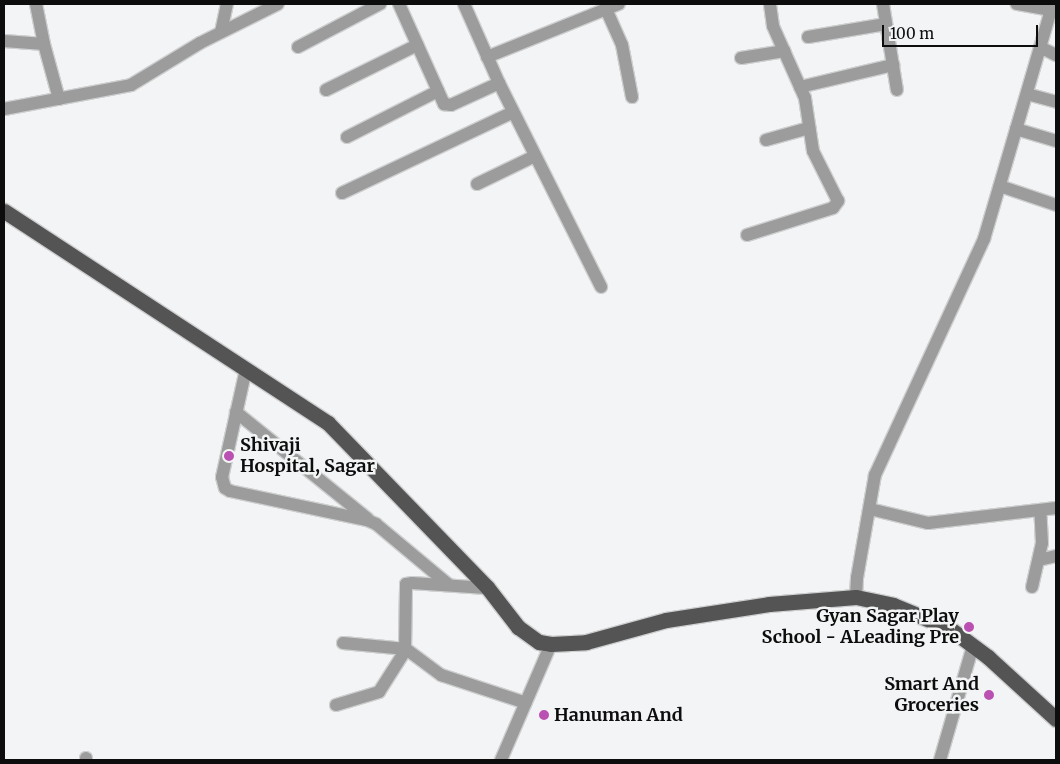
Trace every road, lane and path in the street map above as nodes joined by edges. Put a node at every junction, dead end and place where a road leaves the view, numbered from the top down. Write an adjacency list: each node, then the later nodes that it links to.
1 (36, 4): 17 (street)
2 (227, 4): 14 (street)
3 (278, 4): 14 (street)
4 (380, 4): 19 (street)
5 (399, 4): 18 (street)
6 (464, 4): 23 (street)
7 (619, 4): 11 (street)
8 (770, 4): 21 (street)
9 (883, 4): 13 (street)
10 (1016, 4): 12 (street)
11 (606, 9): 23 (street); 32 (street)
12 (1054, 11): 20 (street)
13 (886, 24): 15 (street); 25 (street)
14 (221, 32): 33 (street)
15 (808, 37)
16 (4, 41): 17 (street)
17 (44, 44): 33 (street)
18 (417, 45): 28 (street); 30 (street)
19 (298, 47)
20 (1040, 47): 22 (street); 31 (street)
21 (784, 51): 24 (street); 27 (street)
22 (1056, 55)
23 (487, 57): 26 (street)
24 (741, 58)
25 (893, 65): 27 (street); 29 (street)
26 (499, 83): 30 (street); 36 (street)
27 (800, 87): 37 (street)
28 (326, 90)
29 (897, 90)
30 (438, 91): 39 (street)
31 (1026, 94): 34 (street); 38 (street)
32 (632, 96)
33 (59, 99): 35 (street)
34 (1056, 102)
35 (4, 109)
36 (513, 112): 42 (street); 45 (street)
37 (809, 128): 40 (street); 48 (street)
38 (1016, 129): 41 (street); 44 (street)
39 (347, 137)
40 (766, 140)
41 (1056, 141)
42 (535, 156): 43 (street); 49 (street)
43 (477, 184)
44 (1000, 186): 46 (street); 53 (street)
45 (342, 193)
46 (1056, 205)
47 (4, 211): 50 (main road)
48 (747, 235)
49 (601, 288)
50 (246, 369): 51 (street); 60 (main road)
51 (236, 412): 55 (street); 55 (street)
52 (1056, 508): 54 (street)
53 (870, 509): 54 (street); 61 (street)
54 (1040, 510): 57 (street)
55 (373, 523): 58 (street)
56 (1056, 556): 57 (street)
57 (1039, 560): 59 (street)
58 (449, 585): 60 (street); 65 (street)
59 (1032, 587)
60 (486, 588): 63 (main road)
61 (856, 597): 63 (main road); 64 (main road)
62 (343, 642): 65 (street)
63 (551, 644): 66 (street)
64 (973, 646): 68 (main road); 70 (street)
65 (406, 649): 66 (street); 67 (street)
66 (526, 703): 69 (street)
67 (336, 705)
68 (1056, 719)
69 (501, 760)
70 (940, 760)

